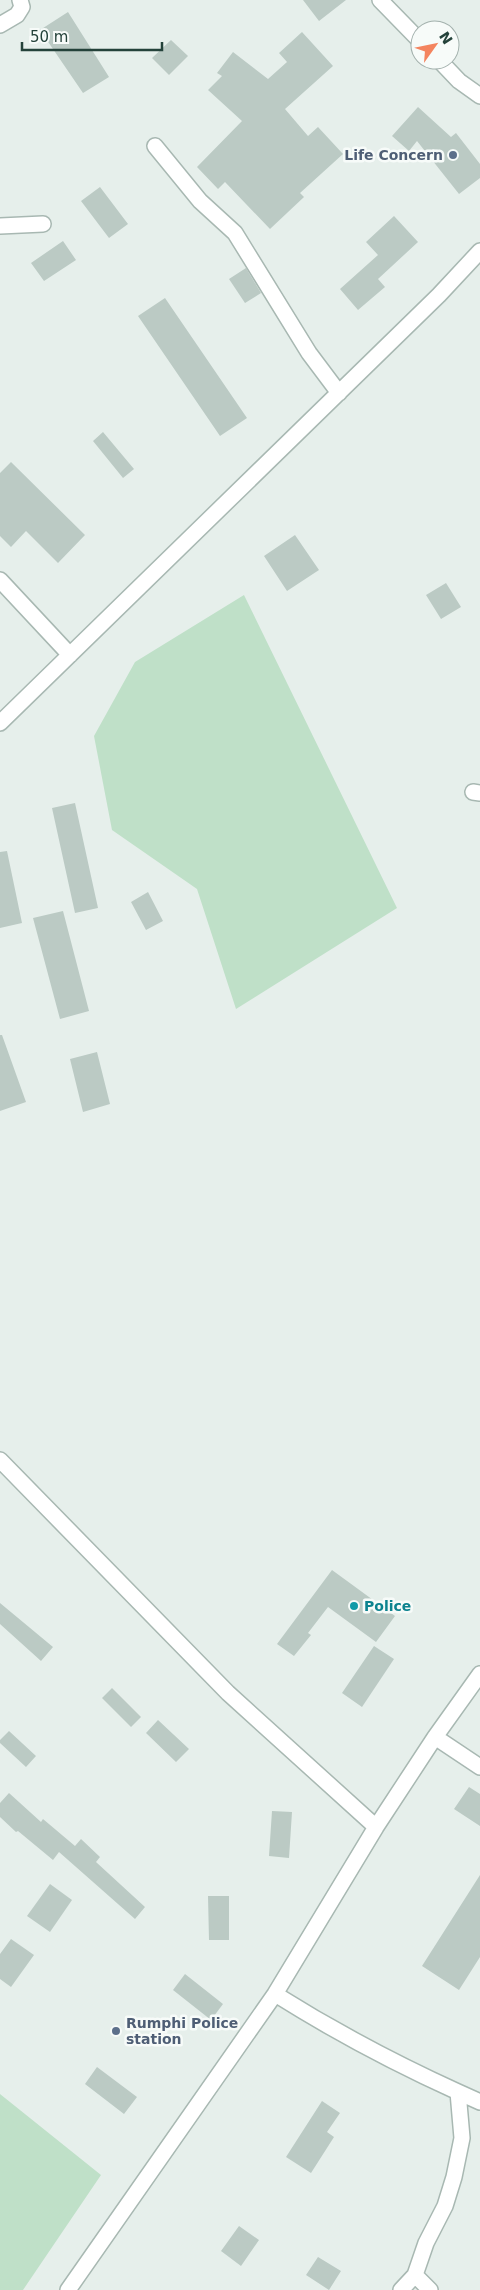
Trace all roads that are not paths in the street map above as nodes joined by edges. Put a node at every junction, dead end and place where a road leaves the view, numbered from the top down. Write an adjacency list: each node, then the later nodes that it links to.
1 (20, 0): 3 (street)
2 (380, 0): 4 (street)
3 (0, 25)
4 (410, 31)
5 (449, 70): 6 (street)
6 (480, 96)
7 (155, 146): 11 (street)
8 (44, 224): 9 (street)
9 (0, 226)
10 (480, 251): 11 (street)
11 (338, 393): 13 (street)
12 (0, 580): 13 (street)
13 (70, 655): 14 (street)
14 (0, 723)
15 (0, 1460): 19 (street)
16 (480, 1674): 17 (street)
17 (435, 1737): 18 (street); 19 (street)
18 (480, 1767)
19 (376, 1827): 20 (street)
20 (275, 1994): 21 (street); 24 (street)
21 (458, 2092): 22 (street); 23 (street)
22 (480, 2102)
23 (415, 2275): 25 (street); 26 (street)
24 (68, 2290)
25 (401, 2290)
26 (430, 2290)

